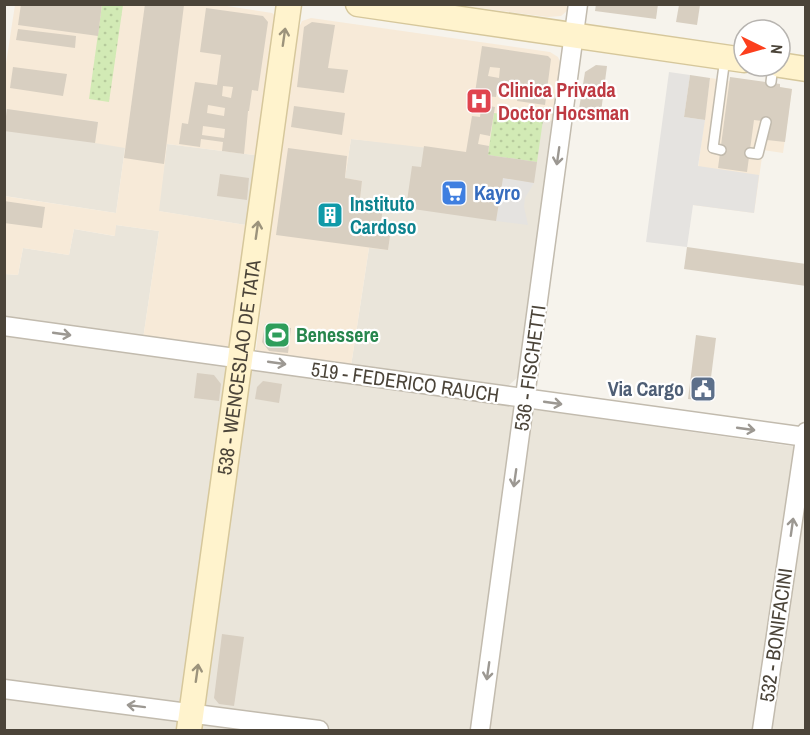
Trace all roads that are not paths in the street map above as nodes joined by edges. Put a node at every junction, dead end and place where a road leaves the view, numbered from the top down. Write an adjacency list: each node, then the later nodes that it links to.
1 (289, 4): 11 (street, 538 - WENCESLAO DE TATA, one-way to 1)
2 (358, 4): 4 (street)
3 (578, 4): 4 (street, 536 - FISCHETTI)
4 (573, 35): 5 (street); 12 (street, 536 - FISCHETTI, one-way to 12)
5 (732, 59)
6 (732, 67): 8 (lane)
7 (766, 122): 9 (lane)
8 (721, 150)
9 (750, 153)
10 (4, 326): 11 (street, 519 - FEDERICO RAUCH, one-way to 11)
11 (240, 358): 12 (street, 519 - FEDERICO RAUCH, one-way to 12); 16 (street, 538 - WENCESLAO DE TATA, one-way to 11)
12 (525, 399): 14 (street, 519 - FEDERICO RAUCH, one-way to 14); 18 (street, 536 - FISCHETTI, one-way to 18)
13 (806, 432): 14 (street, 532 - BONIFACINI)
14 (805, 437): 19 (street, 532 - BONIFACINI, one-way to 14)
15 (4, 689): 16 (street, one-way to 15)
16 (190, 722): 17 (street)
17 (319, 730)
18 (480, 730)
19 (762, 730)

